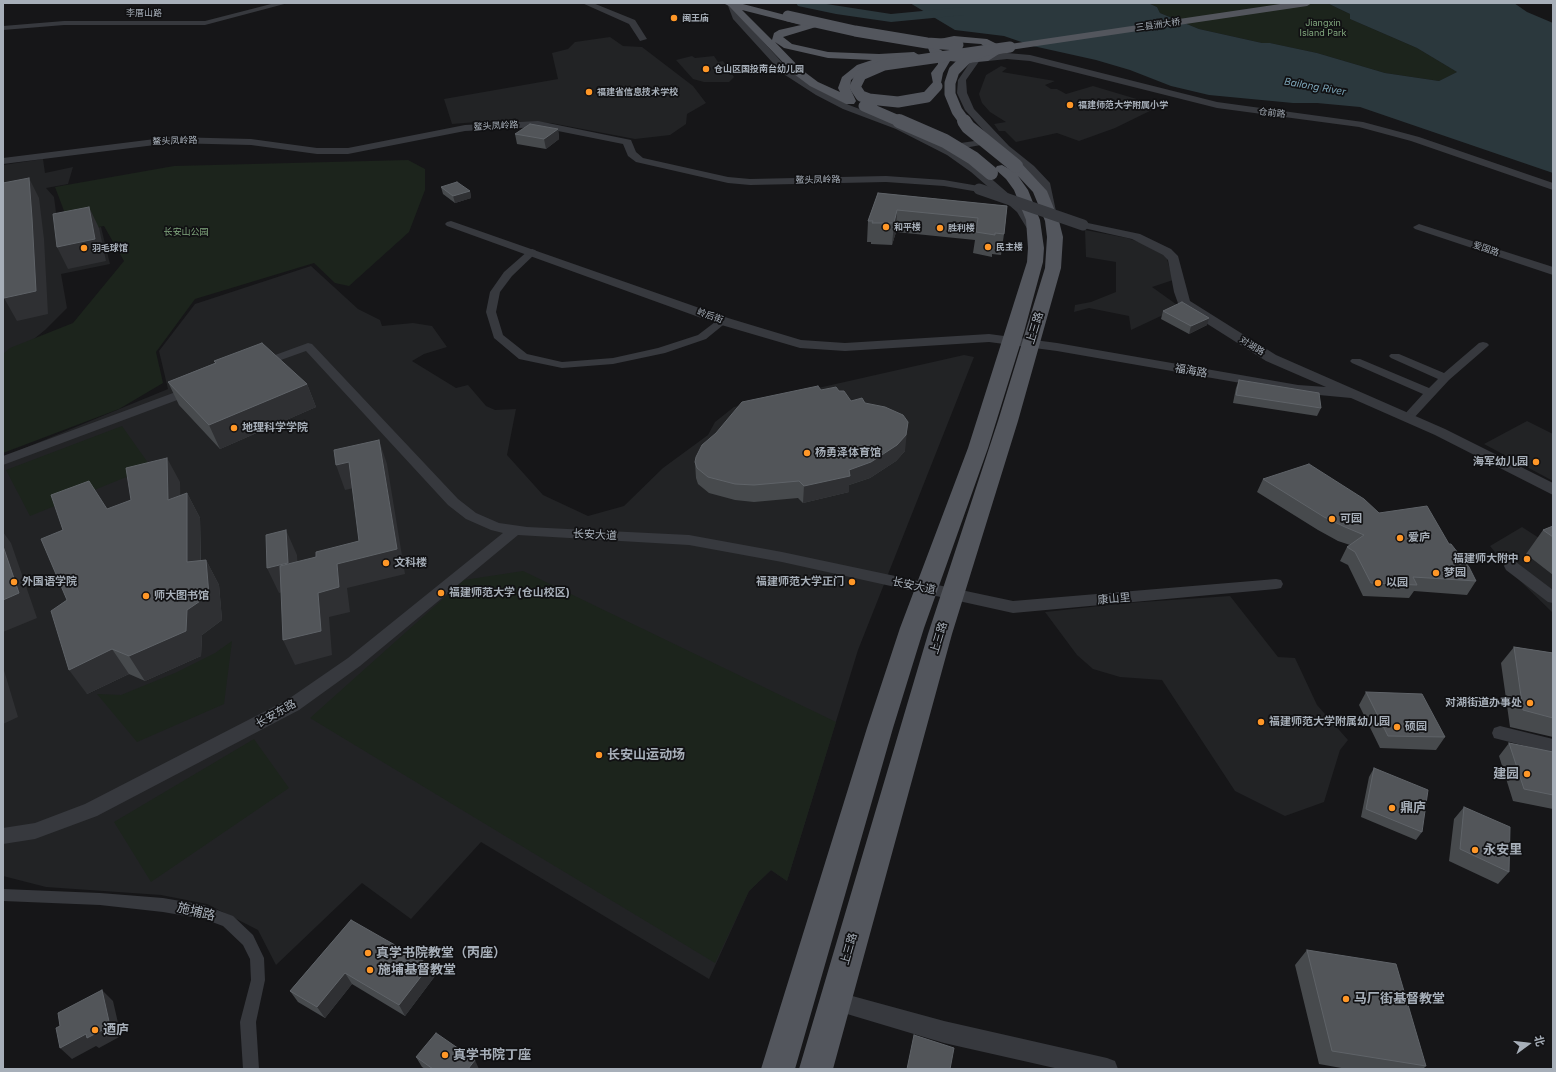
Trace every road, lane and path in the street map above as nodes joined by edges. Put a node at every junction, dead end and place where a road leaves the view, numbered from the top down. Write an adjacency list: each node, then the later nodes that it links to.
1 (284, 3): 8 (street, 李厝山路)
2 (586, 3): 10 (street)
3 (730, 3): 9 (main road); 19 (main road); 21 (street)
4 (746, 3): 12 (main road, bridge)
5 (754, 3): 11 (main road)
6 (1265, 3): 12 (main road, 三县洲大桥)
7 (1307, 3): 12 (main road, 三县洲大桥)
8 (3, 28)
9 (826, 28): 13 (main road); 14 (main road)
10 (643, 39)
11 (946, 40): 12 (main road); 13 (main road)
12 (1003, 47): 14 (main road); 16 (main road); 18 (main road, bridge); 23 (main road, bridge); 24 (street, 仓前路)
13 (933, 48): 15 (main road)
14 (914, 55): 19 (main road)
15 (948, 58): 17 (main road); 18 (main road)
16 (988, 58): 17 (main road); 25 (street, 仓前路)
17 (976, 60): 20 (street)
18 (939, 82): 23 (main road)
19 (850, 101): 23 (main road, bridge)
20 (997, 140): 21 (street); 27 (street)
21 (942, 148): 30 (street)
22 (3, 161): 26 (street, 鳌头凤岭路)
23 (1004, 169): 27 (main road); 30 (main road, 上三路)
24 (1553, 183)
25 (1553, 187)
26 (979, 189): 37 (street, 对湖路, bridge)
27 (1049, 215): 34 (main road, 上三路)
28 (451, 224): 31 (street, 岭后街)
29 (1419, 227): 32 (street, 爱国路)
30 (1035, 233): 34 (main road, 上三路)
31 (532, 252): 33 (street, 岭后街); 33 (street)
32 (1553, 270)
33 (723, 321): 34 (street, 岭后街)
34 (1021, 341): 41 (street, 福海路); 51 (main road, 上三路)
35 (1483, 345): 40 (street)
36 (1396, 356): 40 (street)
37 (1271, 358): 41 (street); 44 (street, 对湖路)
38 (1356, 361): 43 (street)
39 (248, 368): 48 (street, 长安大道)
40 (1445, 378): 43 (street)
41 (1258, 383): 44 (street, 福海路)
42 (204, 385): 46 (street)
43 (1430, 393): 45 (street)
44 (1352, 394): 45 (street, 对湖路)
45 (1408, 417): 47 (street, 对湖路)
46 (3, 461)
47 (1553, 490)
48 (514, 531): 51 (street, 长安大道); 55 (street, 长安东路)
49 (1511, 566): 52 (street)
50 (1276, 584): 51 (street, 康山里)
51 (940, 592): 57 (main road, 上三路); 59 (main road, 上三路)
52 (1553, 598)
53 (1500, 733): 54 (street)
54 (1553, 746)
55 (3, 836)
56 (3, 895): 58 (street, 施埔路)
57 (834, 1002): 60 (main road, 上三路); 61 (street)
58 (250, 1069)
59 (778, 1069)
60 (816, 1069)
61 (1106, 1069)

